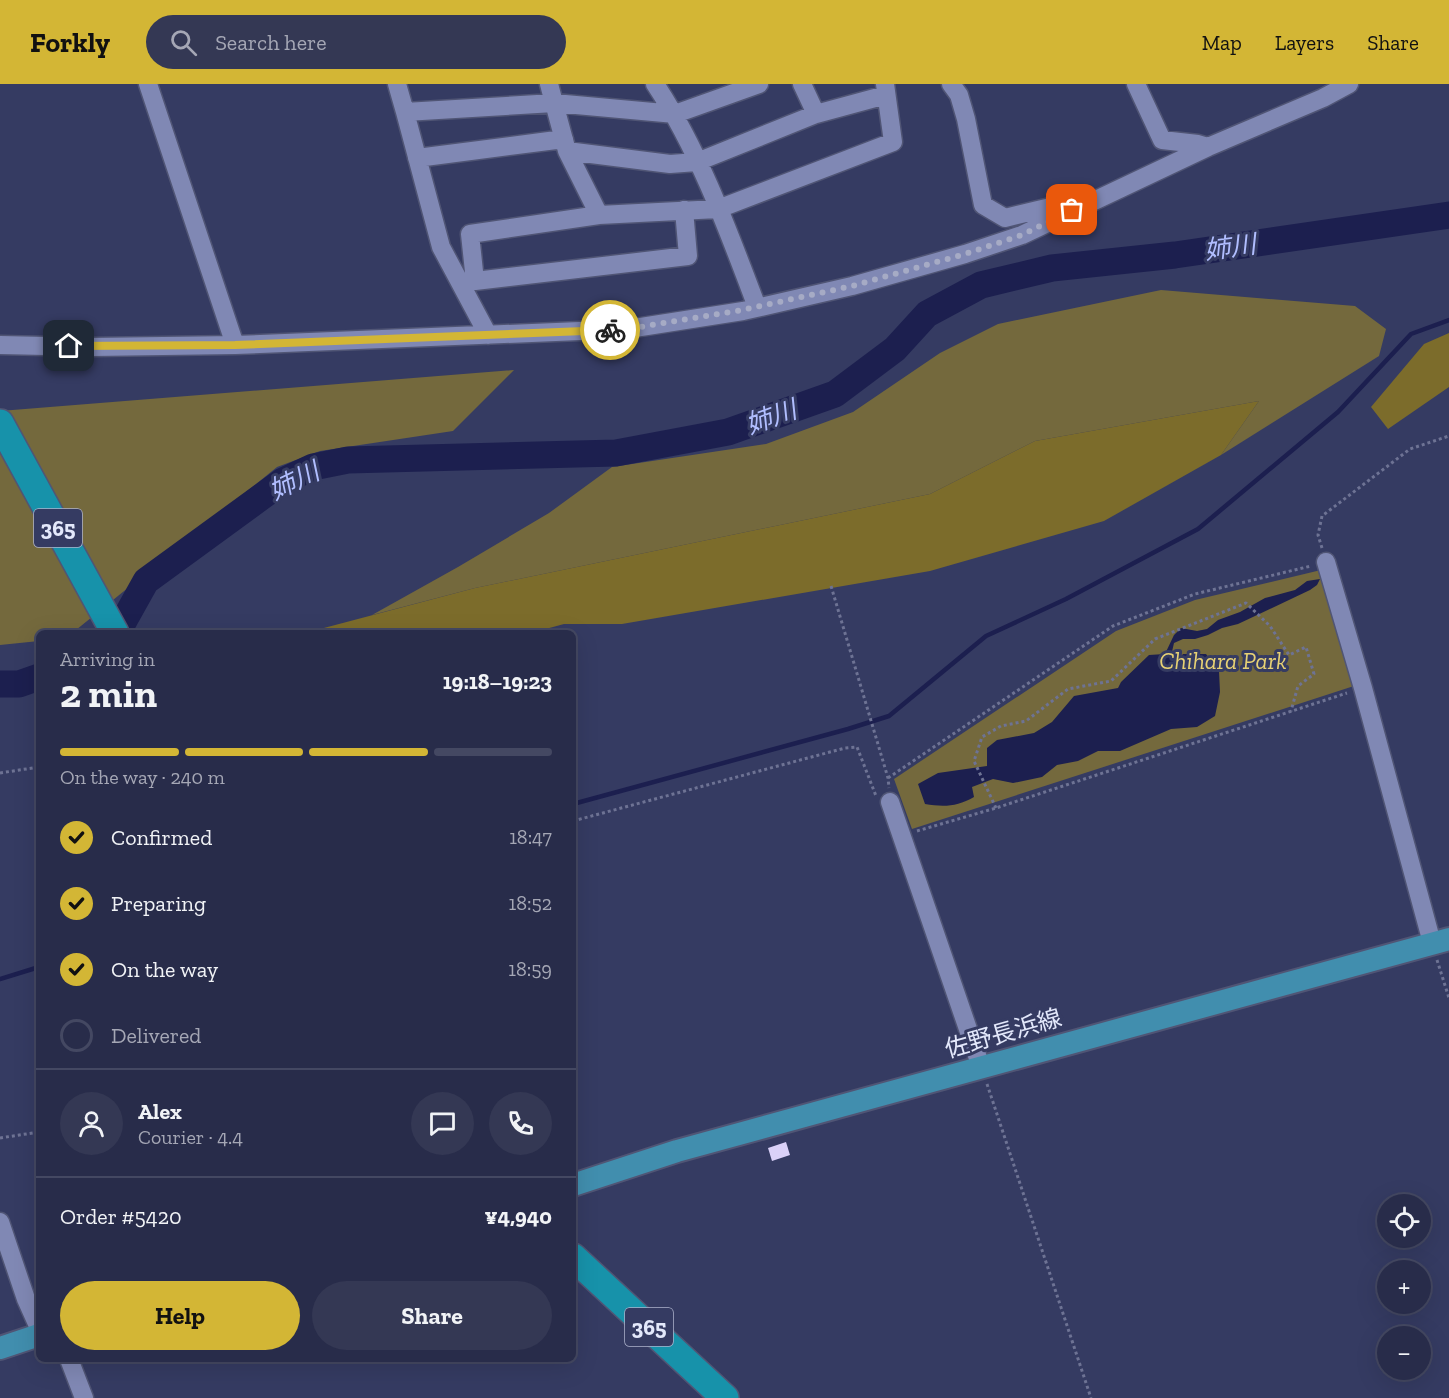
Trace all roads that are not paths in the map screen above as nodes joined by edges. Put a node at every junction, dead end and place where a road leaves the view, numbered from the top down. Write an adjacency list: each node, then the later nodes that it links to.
1 (148, 84): 26 (street)
2 (397, 84): 12 (street)
3 (549, 84): 11 (street)
4 (655, 84): 13 (street)
5 (759, 84): 13 (street)
6 (802, 84): 14 (street)
7 (951, 84): 21 (street)
8 (1136, 84): 16 (street)
9 (1349, 84): 16 (street)
10 (885, 89): 14 (street); 19 (street)
11 (554, 103): 12 (street); 13 (street); 15 (street)
12 (405, 112): 17 (street)
13 (675, 114): 18 (street)
14 (816, 114): 18 (street)
15 (565, 145): 17 (street); 18 (street); 22 (street)
16 (1208, 147): 21 (street)
17 (417, 158): 24 (street)
18 (697, 162): 19 (street)
19 (718, 209): 20 (street); 23 (street)
20 (684, 210): 22 (street); 22 (street)
21 (1072, 210): 23 (street)
22 (599, 215)
23 (757, 307): 24 (street)
24 (488, 335): 26 (street)
25 (0, 345): 26 (street)
26 (235, 345)
27 (0, 423): 29 (highway, 365)
28 (1326, 562): 31 (street)
29 (113, 630)
30 (890, 802): 32 (street)
31 (1441, 941): 32 (main road, 佐野長浜線)
32 (981, 1067): 33 (main road, 佐野長浜線)
33 (576, 1184)
34 (0, 1222): 36 (street)
35 (576, 1260): 40 (highway, 365)
36 (36, 1321)
37 (36, 1336): 38 (main road)
38 (0, 1348)
39 (70, 1362): 41 (street)
40 (717, 1396)
41 (84, 1398)

